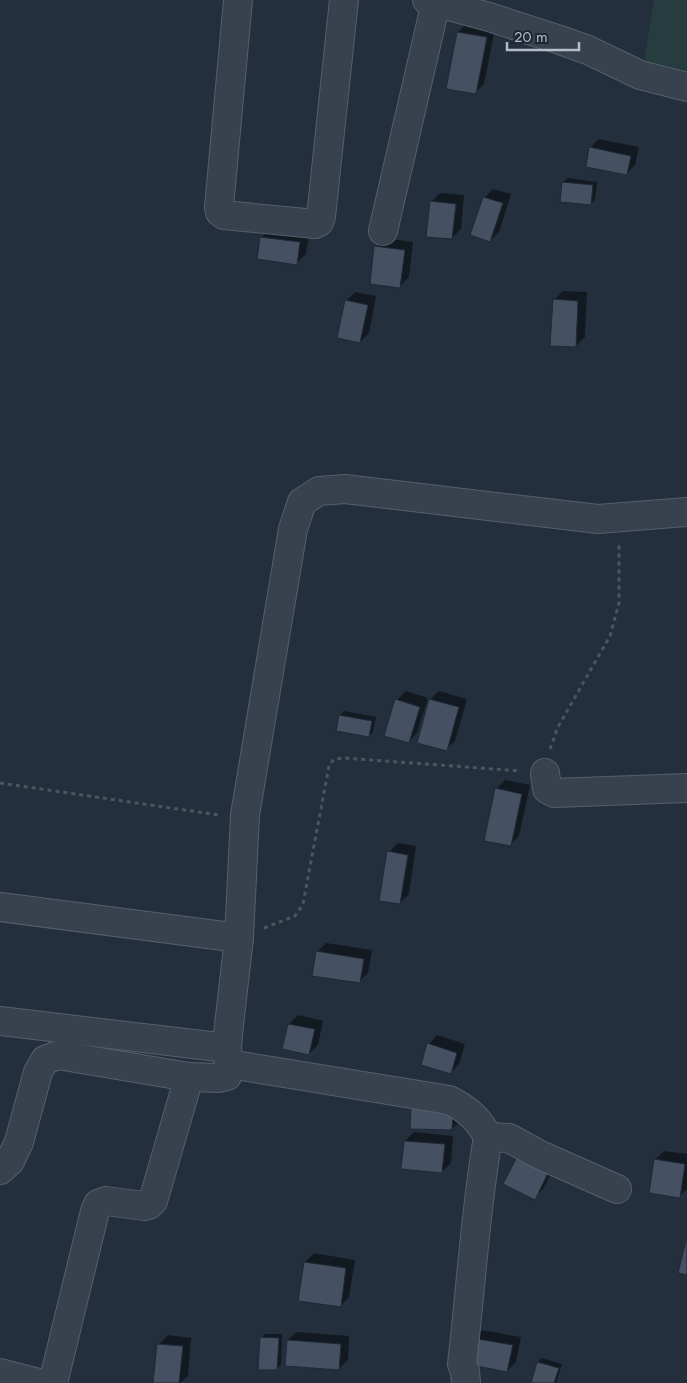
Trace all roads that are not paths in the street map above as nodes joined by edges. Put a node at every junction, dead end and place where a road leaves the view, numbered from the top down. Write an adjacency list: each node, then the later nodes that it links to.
1 (238, 0): 2 (street)
2 (344, 0)
3 (432, 1): 4 (street); 5 (street)
4 (687, 87)
5 (383, 231)
6 (687, 512): 10 (street)
7 (544, 773): 8 (street)
8 (687, 788)
9 (0, 907): 10 (street)
10 (240, 938): 12 (street)
11 (0, 1021): 12 (street)
12 (228, 1056): 13 (street); 14 (street)
13 (189, 1077): 15 (street); 19 (street)
14 (488, 1137): 16 (street); 20 (street)
15 (0, 1170)
16 (617, 1189)
17 (0, 1372): 18 (street)
18 (39, 1383)
19 (53, 1383)
20 (466, 1383)

